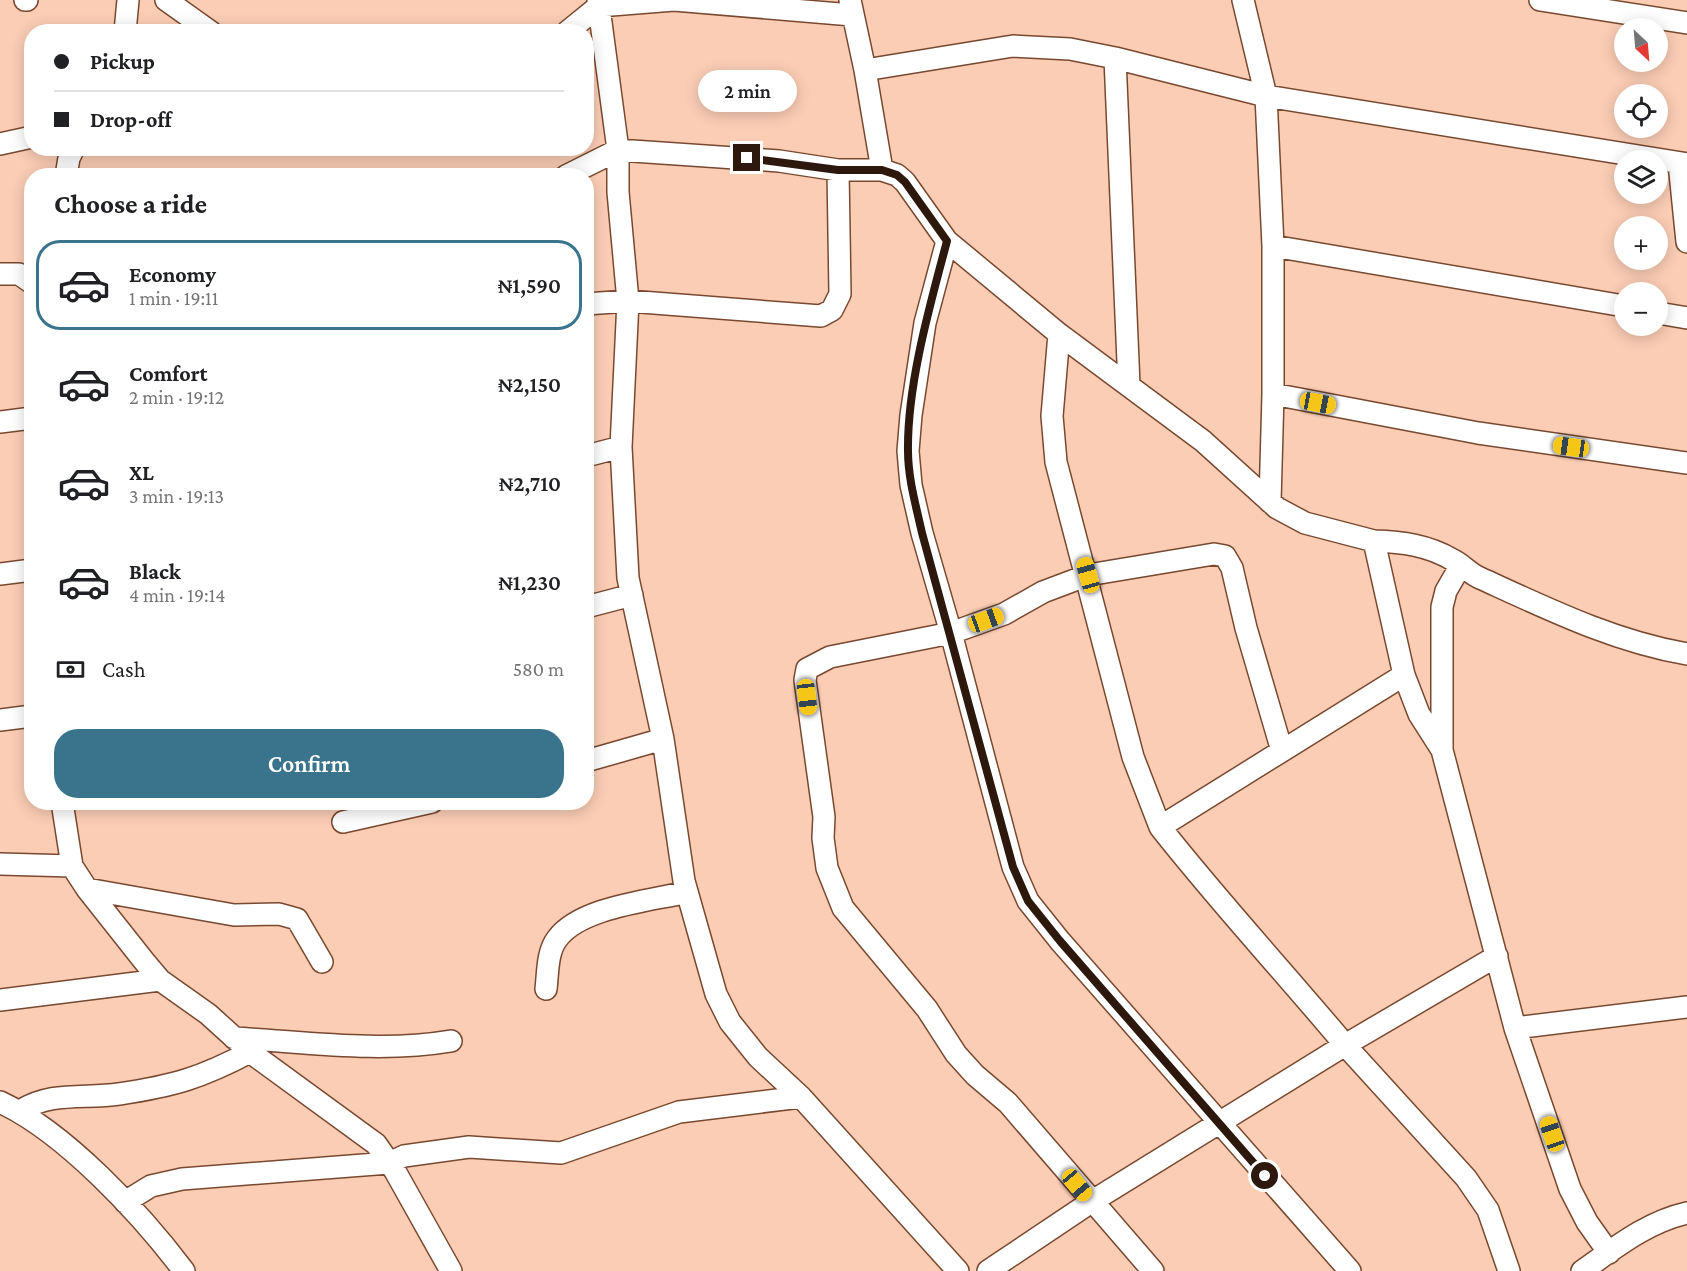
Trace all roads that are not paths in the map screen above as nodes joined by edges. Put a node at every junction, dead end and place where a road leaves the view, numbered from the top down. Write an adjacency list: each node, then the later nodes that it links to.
1 (128, 0): 9 (street)
2 (165, 0): 10 (street)
3 (1243, 0): 14 (street)
4 (1540, 0): 7 (street)
5 (598, 3): 6 (street); 11 (street); 17 (street)
6 (851, 8): 13 (street)
7 (1652, 9): 8 (street)
8 (1687, 23)
9 (125, 24)
10 (200, 24)
11 (576, 24)
12 (1116, 58): 13 (street); 14 (street); 33 (street)
13 (865, 70): 21 (street)
14 (1266, 96): 18 (street); 24 (street)
15 (24, 139): 16 (street)
16 (0, 144)
17 (618, 150): 19 (street); 20 (street); 27 (street)
18 (1683, 164): 23 (street)
19 (582, 168)
20 (838, 170): 21 (street); 27 (street)
21 (882, 170): 22 (street)
22 (947, 241): 32 (street); 48 (street)
23 (1687, 243)
24 (1273, 246): 29 (street); 34 (street)
25 (0, 274): 26 (street)
26 (24, 276)
27 (627, 301): 28 (street); 37 (street)
28 (594, 303)
29 (1614, 304)
30 (1668, 315): 31 (street)
31 (1687, 318)
32 (1059, 334): 33 (street); 45 (street)
33 (1129, 386): 40 (street)
34 (1273, 394): 39 (street); 40 (street)
35 (24, 418): 36 (street)
36 (0, 423)
37 (621, 447): 38 (street); 46 (street)
38 (594, 454)
39 (1687, 463)
40 (1270, 502): 41 (street)
41 (1374, 541): 42 (street); 50 (street)
42 (1461, 565): 49 (street); 54 (street)
43 (24, 571): 44 (street)
44 (0, 574)
45 (1088, 575): 48 (street); 55 (street); 60 (street)
46 (632, 595): 47 (street); 53 (street)
47 (594, 605)
48 (951, 633): 79 (street); 82 (street)
49 (1687, 654)
50 (1404, 675): 54 (street); 55 (street)
51 (24, 717): 52 (street)
52 (0, 720)
53 (663, 739): 56 (street); 64 (street)
54 (1442, 750): 65 (street)
55 (1282, 751): 60 (street)
56 (594, 759)
57 (63, 810): 62 (street)
58 (396, 810): 59 (street)
59 (343, 822)
60 (1160, 827): 74 (street)
61 (0, 864): 62 (street)
62 (72, 866): 63 (street)
63 (87, 889): 66 (street); 67 (street)
64 (687, 892): 68 (street); 76 (street)
65 (1497, 956): 71 (street); 74 (street)
66 (322, 962)
67 (160, 980): 69 (street); 72 (street)
68 (546, 989)
69 (0, 1000)
70 (1687, 1007): 71 (street)
71 (1515, 1028): 84 (street)
72 (234, 1038): 73 (street); 75 (street)
73 (451, 1041)
74 (1345, 1045): 79 (street); 91 (street)
75 (250, 1052): 78 (street); 80 (street)
76 (801, 1097): 80 (street); 87 (street)
77 (0, 1101): 78 (street)
78 (20, 1111): 81 (street)
79 (1217, 1122): 82 (street); 90 (street)
80 (389, 1163): 81 (street); 86 (street)
81 (125, 1202): 85 (street)
82 (1091, 1202): 88 (street); 89 (street)
83 (1687, 1213): 84 (street)
84 (1609, 1253): 92 (street)
85 (184, 1271)
86 (451, 1271)
87 (958, 1271)
88 (988, 1271)
89 (1153, 1271)
90 (1350, 1271)
91 (1509, 1271)
92 (1582, 1271)

